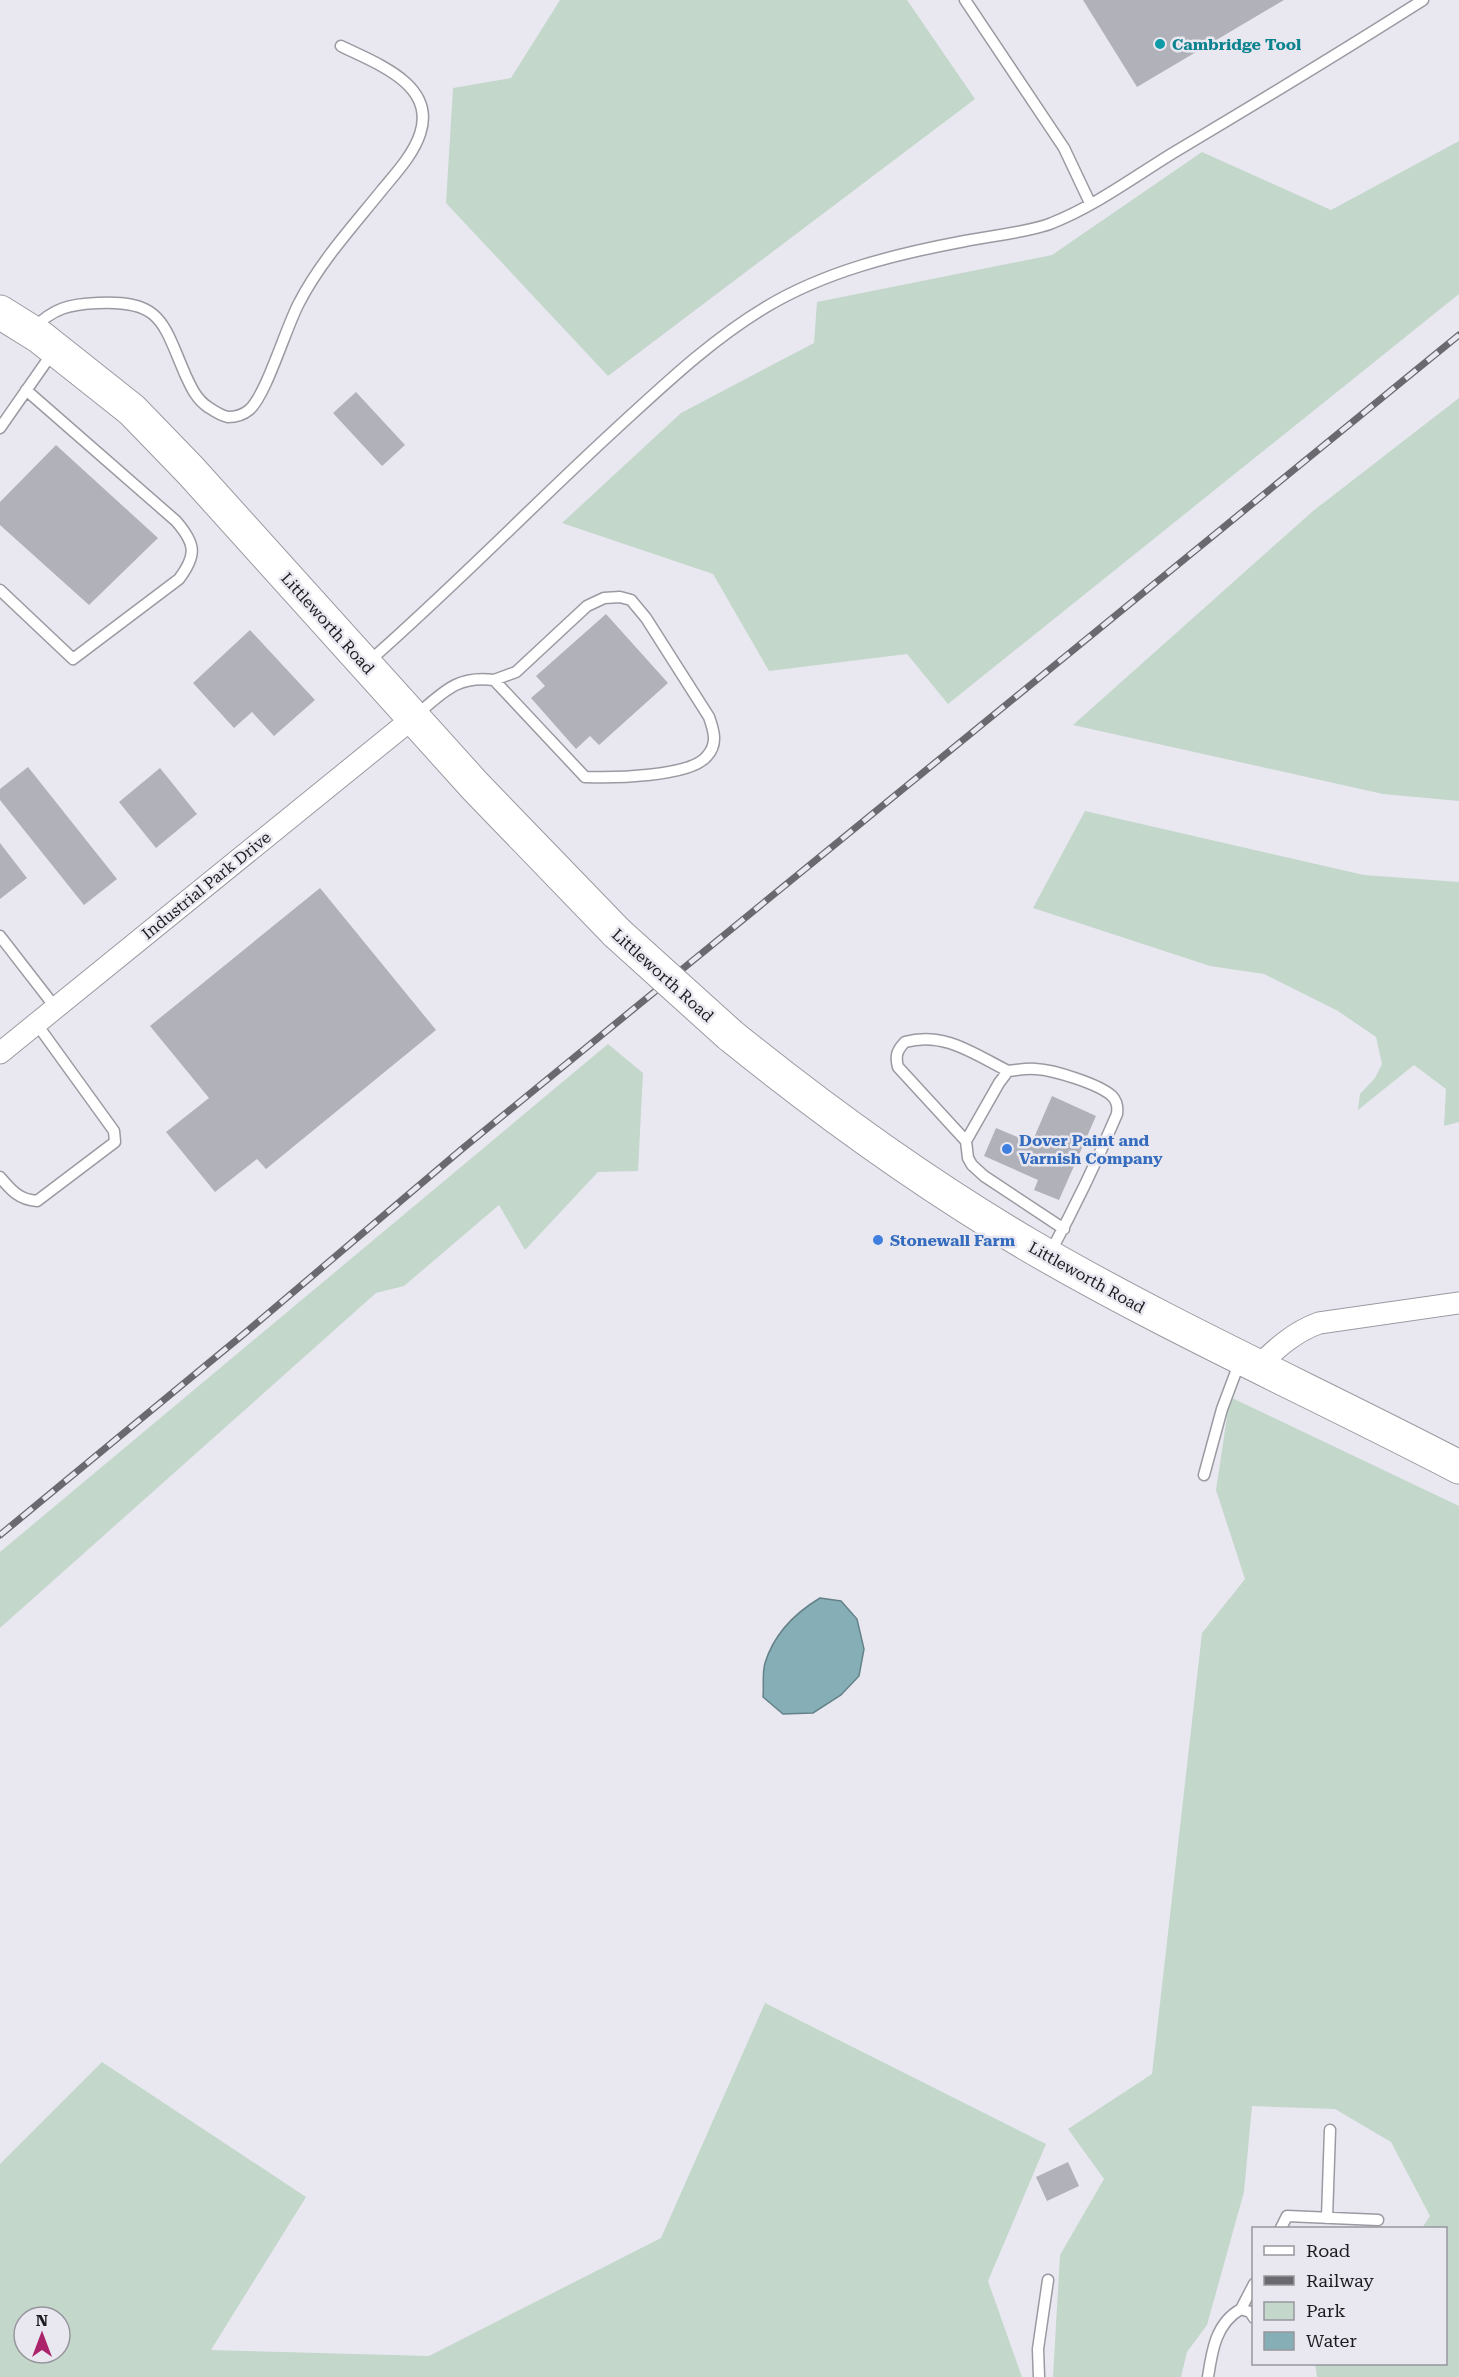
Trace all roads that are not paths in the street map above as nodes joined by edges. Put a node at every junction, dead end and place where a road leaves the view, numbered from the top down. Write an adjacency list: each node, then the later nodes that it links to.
1 (965, 0): 4 (lane)
2 (1423, 0): 4 (lane)
3 (341, 46): 6 (lane)
4 (1090, 203): 10 (lane)
5 (0, 312): 6 (main road, Littleworth Road)
6 (43, 340): 7 (lane); 10 (main road, Littleworth Road)
7 (26, 390): 8 (lane); 9 (lane)
8 (0, 428)
9 (0, 590)
10 (365, 665): 12 (main road, Littleworth Road)
11 (494, 680): 11 (lane); 12 (lane)
12 (413, 718): 14 (street, Industrial Park Drive); 20 (main road, Littleworth Road, bridge)
13 (0, 936): 14 (lane)
14 (55, 1007): 15 (street, Industrial Park Drive)
15 (36, 1023): 16 (street, Industrial Park Drive); 19 (lane)
16 (0, 1053)
17 (1008, 1071): 18 (lane); 18 (lane); 20 (lane)
18 (966, 1141): 20 (lane)
19 (0, 1177)
20 (1056, 1242): 22 (main road, Littleworth Road)
21 (1459, 1303): 22 (street)
22 (1250, 1362): 23 (main road, Littleworth Road); 24 (lane)
23 (1459, 1467)
24 (1204, 1475)
25 (1330, 2130): 26 (lane)
26 (1327, 2218): 27 (lane); 28 (lane)
27 (1378, 2220)
28 (1282, 2227)
29 (1048, 2280): 33 (lane)
30 (1252, 2288): 31 (lane)
31 (1241, 2309): 32 (lane); 34 (lane)
32 (1252, 2315)
33 (1039, 2377)
34 (1208, 2377)

